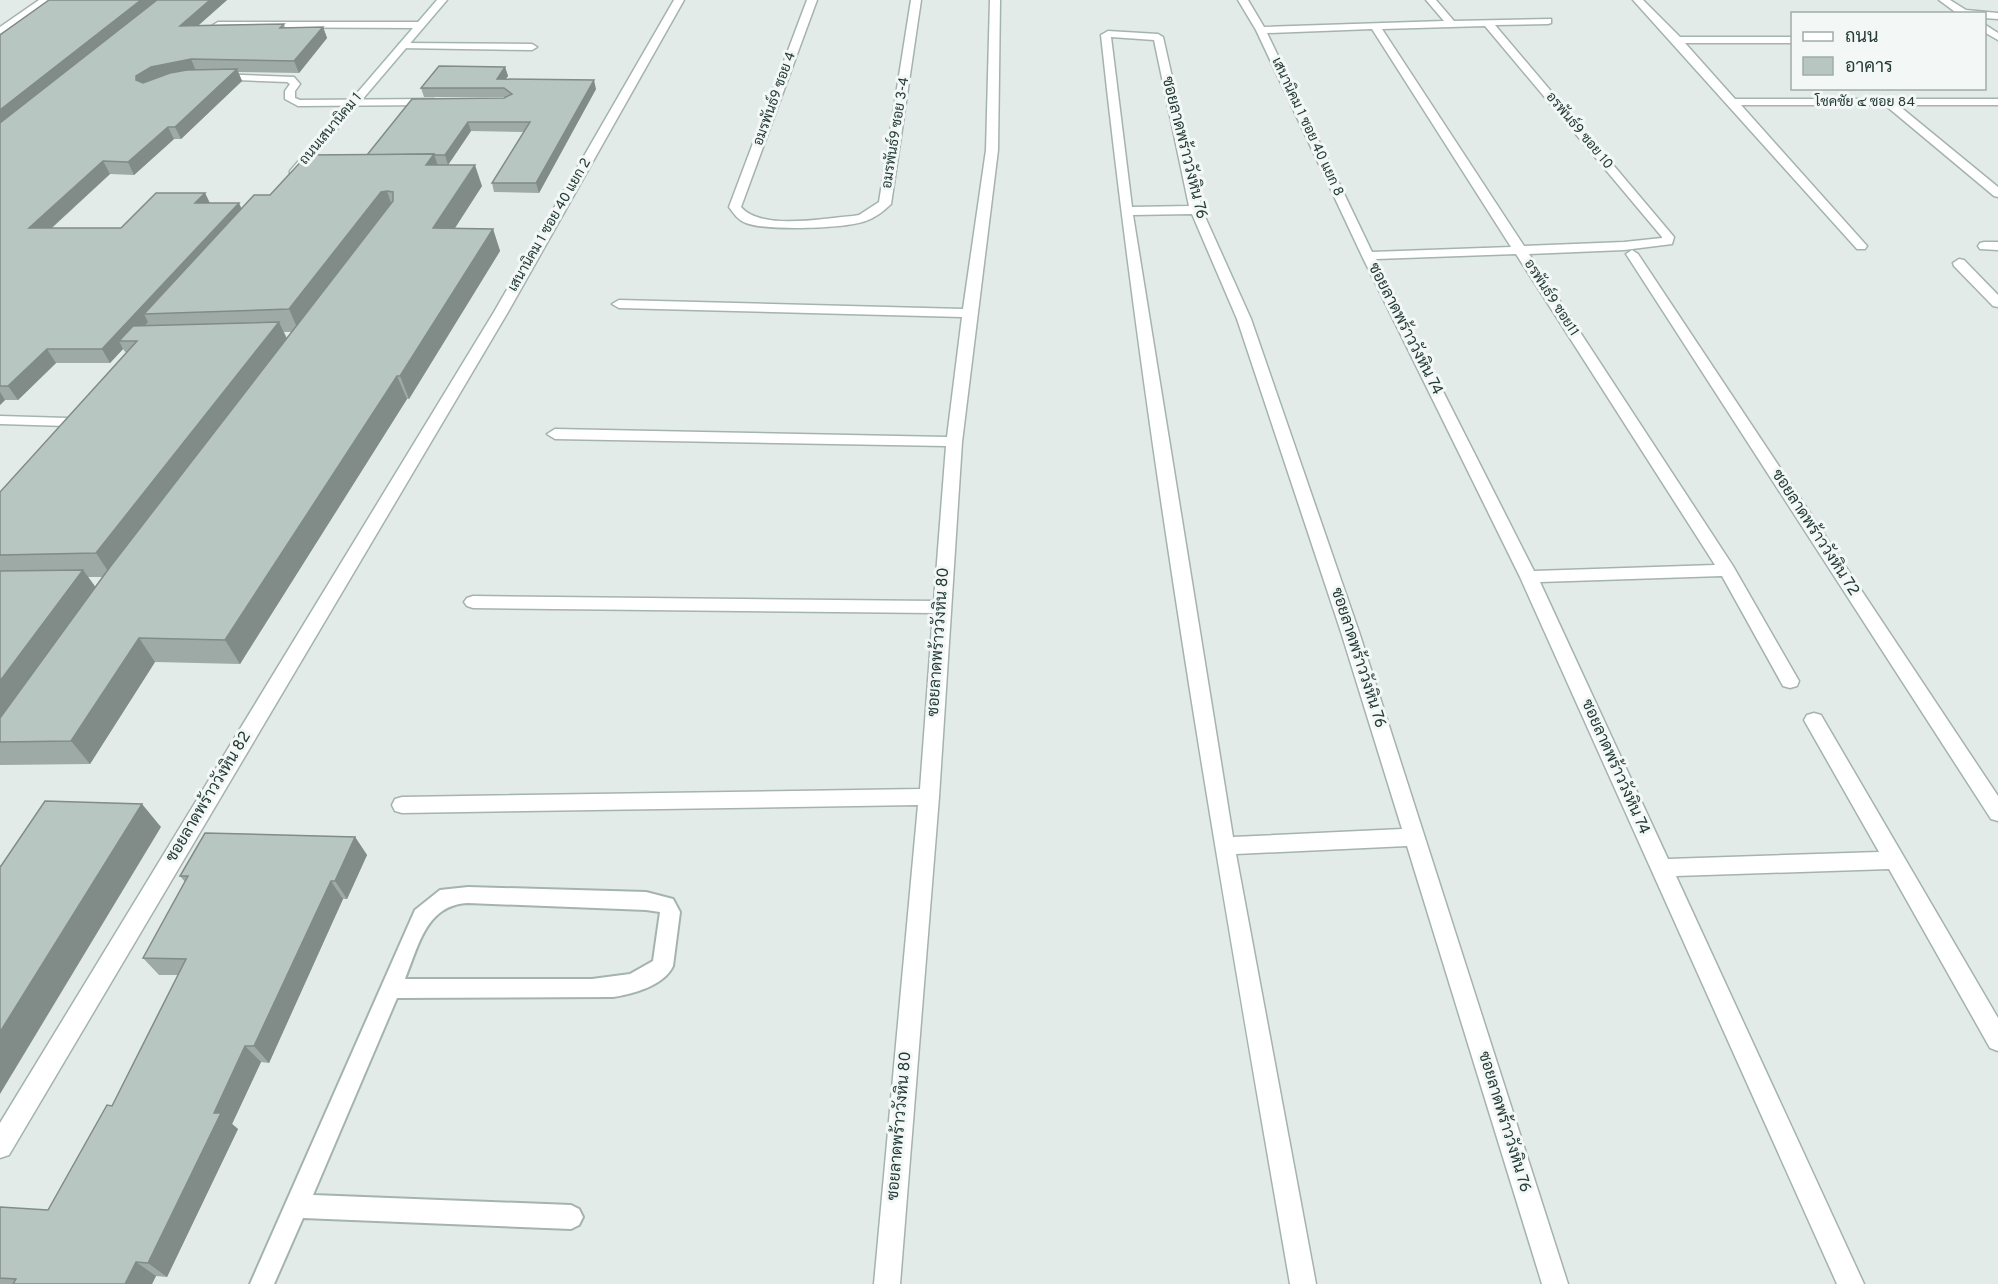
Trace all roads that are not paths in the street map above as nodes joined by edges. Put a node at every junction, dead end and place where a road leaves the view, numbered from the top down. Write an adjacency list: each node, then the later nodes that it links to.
1 (45, 0): 20 (street)
2 (442, 0): 16 (street, ถนนเสนานิคม 1)
3 (679, 0): 51 (street, เสนานิคม 1 ซอย 40 แยก 2)
4 (812, 0): 34 (street, อมรพันธ์9 ซอย 4)
5 (916, 0): 34 (street, อมรพันธ์9 ซอย 3-4)
6 (995, 0): 46 (street, ซอยลาดพร้าววังหิน 80)
7 (1243, 0): 19 (street, เสนานิคม 1 ซอย 40 แยก 8)
8 (1431, 0): 14 (street)
9 (1638, 0): 22 (street)
10 (1944, 0): 11 (street)
11 (1962, 12)
12 (1548, 21): 13 (street)
13 (1488, 23): 14 (street); 40 (street, อรพันธ์9 ซอย 10)
14 (1451, 24): 17 (street)
15 (218, 25): 16 (street)
16 (420, 25): 24 (street, ถนนเสนานิคม 1)
17 (1375, 26): 19 (street); 40 (street, อรพันธ์9 ซอย11)
18 (1986, 29): 21 (street)
19 (1261, 30): 42 (street, เสนานิคม 1 ซอย 40 แยก 8)
20 (0, 31)
21 (1998, 38)
22 (1677, 40): 23 (street); 28 (street)
23 (1791, 40)
24 (402, 46): 25 (street); 31 (street, ถนนเสนานิคม 1)
25 (532, 47)
26 (208, 77): 31 (street)
27 (448, 102): 31 (street)
28 (1733, 102): 29 (street, โชคชัย ๔ ซอย 84); 37 (street)
29 (1888, 102): 30 (street, โชคชัย ๔ ซอย 84); 33 (street)
30 (1998, 102)
31 (354, 103): 32 (street, ถนนเสนานิคม 1)
32 (297, 174)
33 (1998, 193)
34 (738, 198)
35 (1196, 210): 36 (street); 36 (street, ซอยลาดพร้าววังหิน 76); 61 (street, ซอยลาดพร้าววังหิน 76)
36 (1126, 211): 62 (street)
37 (1861, 246)
38 (1984, 246): 39 (street)
39 (1998, 246)
40 (1519, 249): 42 (street); 52 (street, อรพันธ์9 ซอย11)
41 (1632, 254): 60 (street, ซอยลาดพร้าววังหิน 72)
42 (1368, 256): 53 (street, ซอยลาดพร้าววังหิน 74)
43 (1959, 263): 44 (street)
44 (1996, 299)
45 (619, 304): 46 (street)
46 (969, 313): 50 (street, ซอยลาดพร้าววังหิน 80)
47 (0, 420): 49 (street)
48 (555, 434): 50 (street)
49 (52, 438)
50 (954, 442): 55 (street, ซอยลาดพร้าววังหิน 80)
51 (419, 449): 67 (street, ซอยลาดพร้าววังหิน 82)
52 (1727, 570): 53 (street); 56 (street, อรพันธ์9 ซอย11)
53 (1529, 577): 64 (street, ซอยลาดพร้าววังหิน 74)
54 (473, 602): 55 (street)
55 (941, 607): 58 (street, ซอยลาดพร้าววังหิน 80)
56 (1790, 681)
57 (1814, 720): 63 (street)
58 (928, 797): 59 (street); 71 (street, ซอยลาดพร้าววังหิน 80)
59 (402, 805)
60 (1998, 813)
61 (1414, 837): 62 (street); 73 (street, ซอยลาดพร้าววังหิน 76)
62 (1224, 846): 72 (street)
63 (1894, 860): 64 (street); 66 (street)
64 (1661, 868): 74 (street, ซอยลาดพร้าววังหิน 74)
65 (390, 988): 65 (lane); 68 (lane)
66 (1998, 1040)
67 (0, 1146)
68 (296, 1206): 69 (lane); 70 (lane)
69 (572, 1217)
70 (262, 1284)
71 (886, 1284)
72 (1303, 1284)
73 (1555, 1284)
74 (1851, 1284)

